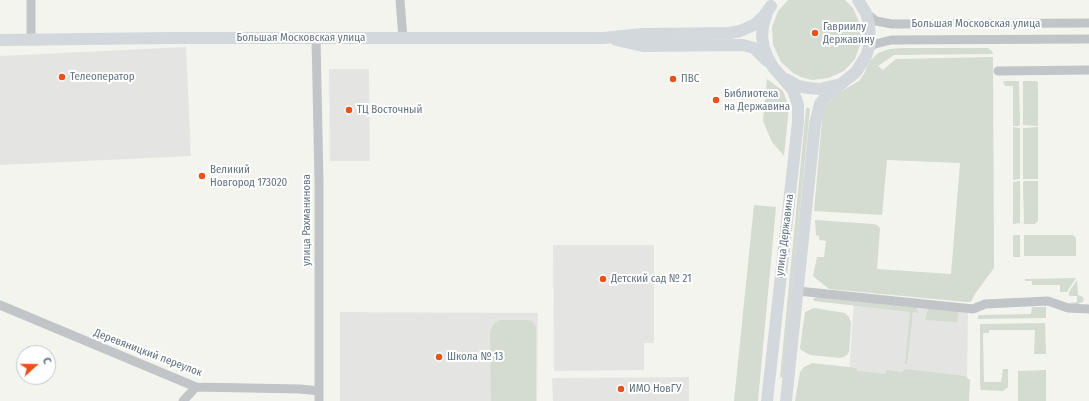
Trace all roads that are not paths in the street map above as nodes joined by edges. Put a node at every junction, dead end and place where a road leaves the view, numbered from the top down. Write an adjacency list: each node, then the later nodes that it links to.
1 (31, 0): 13 (street)
2 (400, 0): 9 (street)
3 (858, 0): 6 (main road, улица Державина)
4 (864, 0): 6 (main road)
5 (773, 3): 10 (main road, Большая Московская улица); 16 (main road, улица Державина)
6 (866, 13): 7 (street, Большая Московская улица); 14 (main road, улица Державина)
7 (1089, 23)
8 (316, 38): 9 (main road, Большая Московская улица); 13 (main road, Большая Московская улица); 23 (street, улица Рахманинова)
9 (403, 38): 10 (main road, Большая Московская улица)
10 (603, 38): 16 (main road, Большая Московская улица)
11 (1089, 39): 14 (street, Большая Московская улица)
12 (0, 40): 13 (main road, Большая Московская улица)
13 (31, 40)
14 (869, 47): 18 (main road, улица Державина)
15 (1089, 70): 17 (street)
16 (777, 71): 18 (main road, улица Державина); 24 (main road, улица Державина)
17 (998, 71)
18 (840, 84): 19 (main road, улица Державина)
19 (798, 291): 21 (street); 25 (main road, улица Державина)
20 (0, 305): 22 (street, Деревяницкий переулок)
21 (1089, 309)
22 (196, 387): 23 (street, Деревяницкий переулок); 26 (street)
23 (319, 391): 27 (street, улица Рахманинова)
24 (768, 396): 25 (main road)
25 (786, 397)
26 (183, 401)
27 (319, 401)

